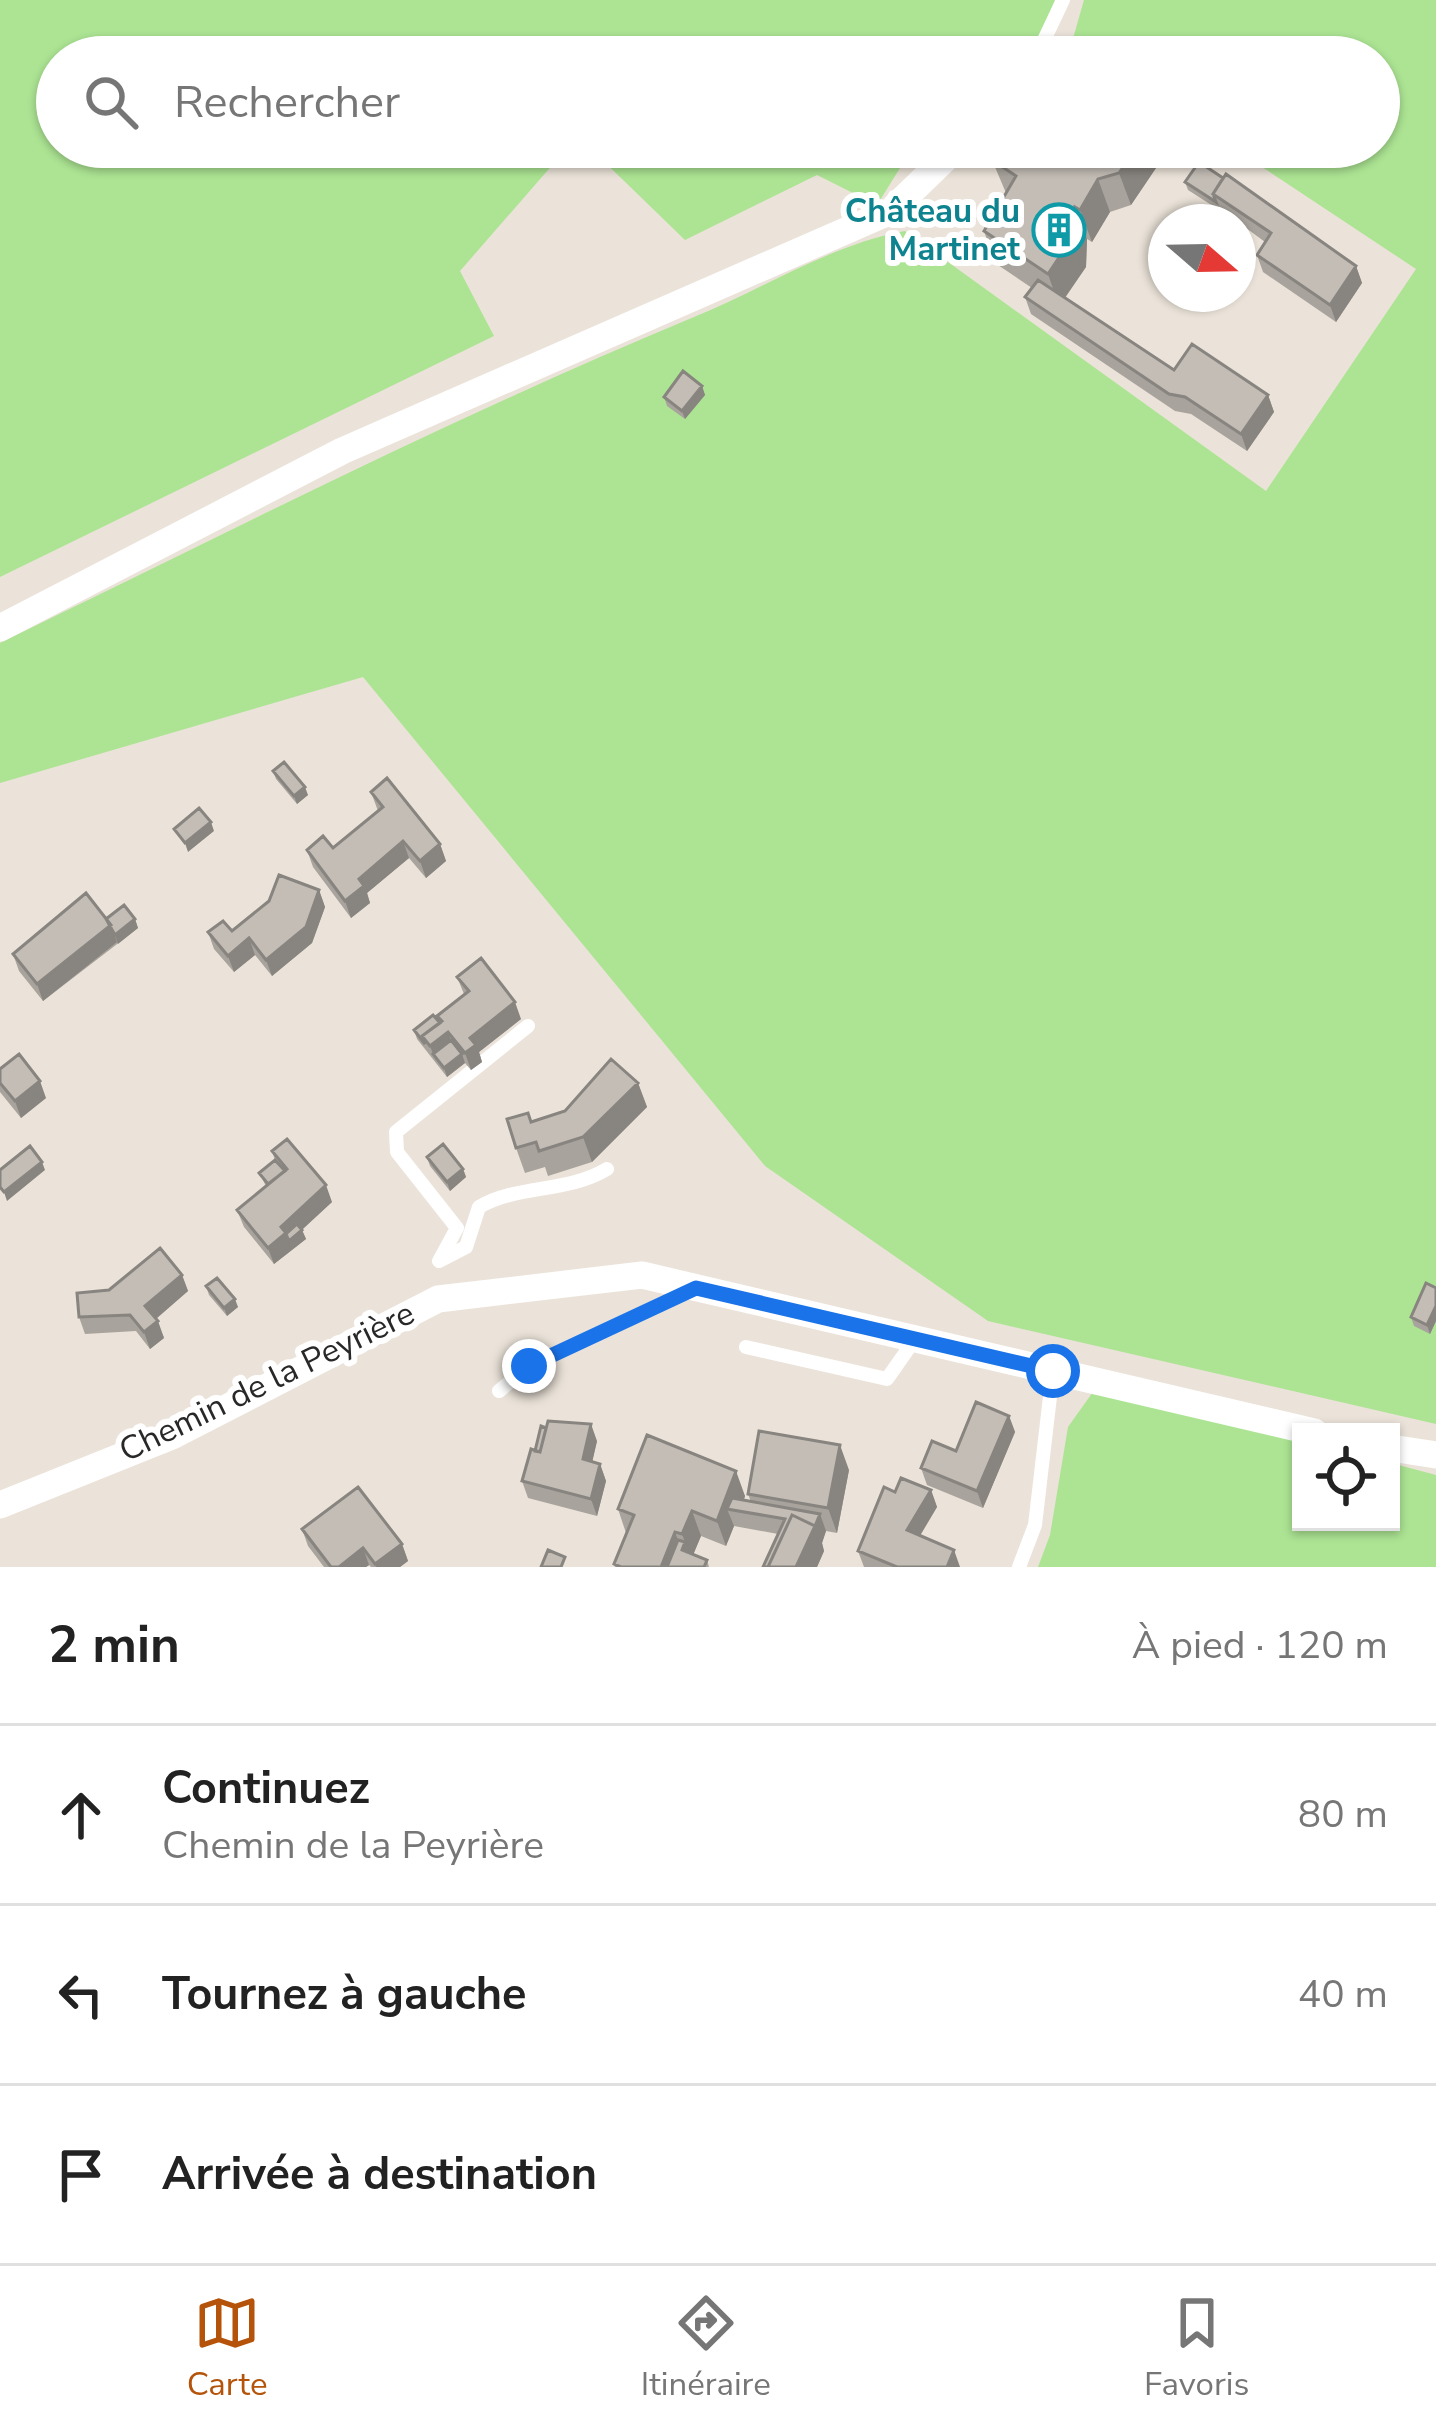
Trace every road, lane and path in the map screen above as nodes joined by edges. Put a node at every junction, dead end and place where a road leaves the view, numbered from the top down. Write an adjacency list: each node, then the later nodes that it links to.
1 (1063, 0): 2 (lane)
2 (1046, 36)
3 (936, 168): 4 (street)
4 (0, 628)
5 (529, 1026): 6 (lane)
6 (607, 1169)
7 (696, 1288): 8 (street, Chemin de la Peyrière); 11 (lane); 15 (street, Chemin de la Peyrière)
8 (914, 1339): 9 (lane); 10 (street, Chemin de la Peyrière)
9 (746, 1347)
10 (1053, 1371): 12 (street, Chemin de la Peyrière); 16 (lane)
11 (499, 1390)
12 (1292, 1427)
13 (1400, 1450): 14 (street)
14 (1436, 1456)
15 (0, 1505)
16 (1019, 1567)

